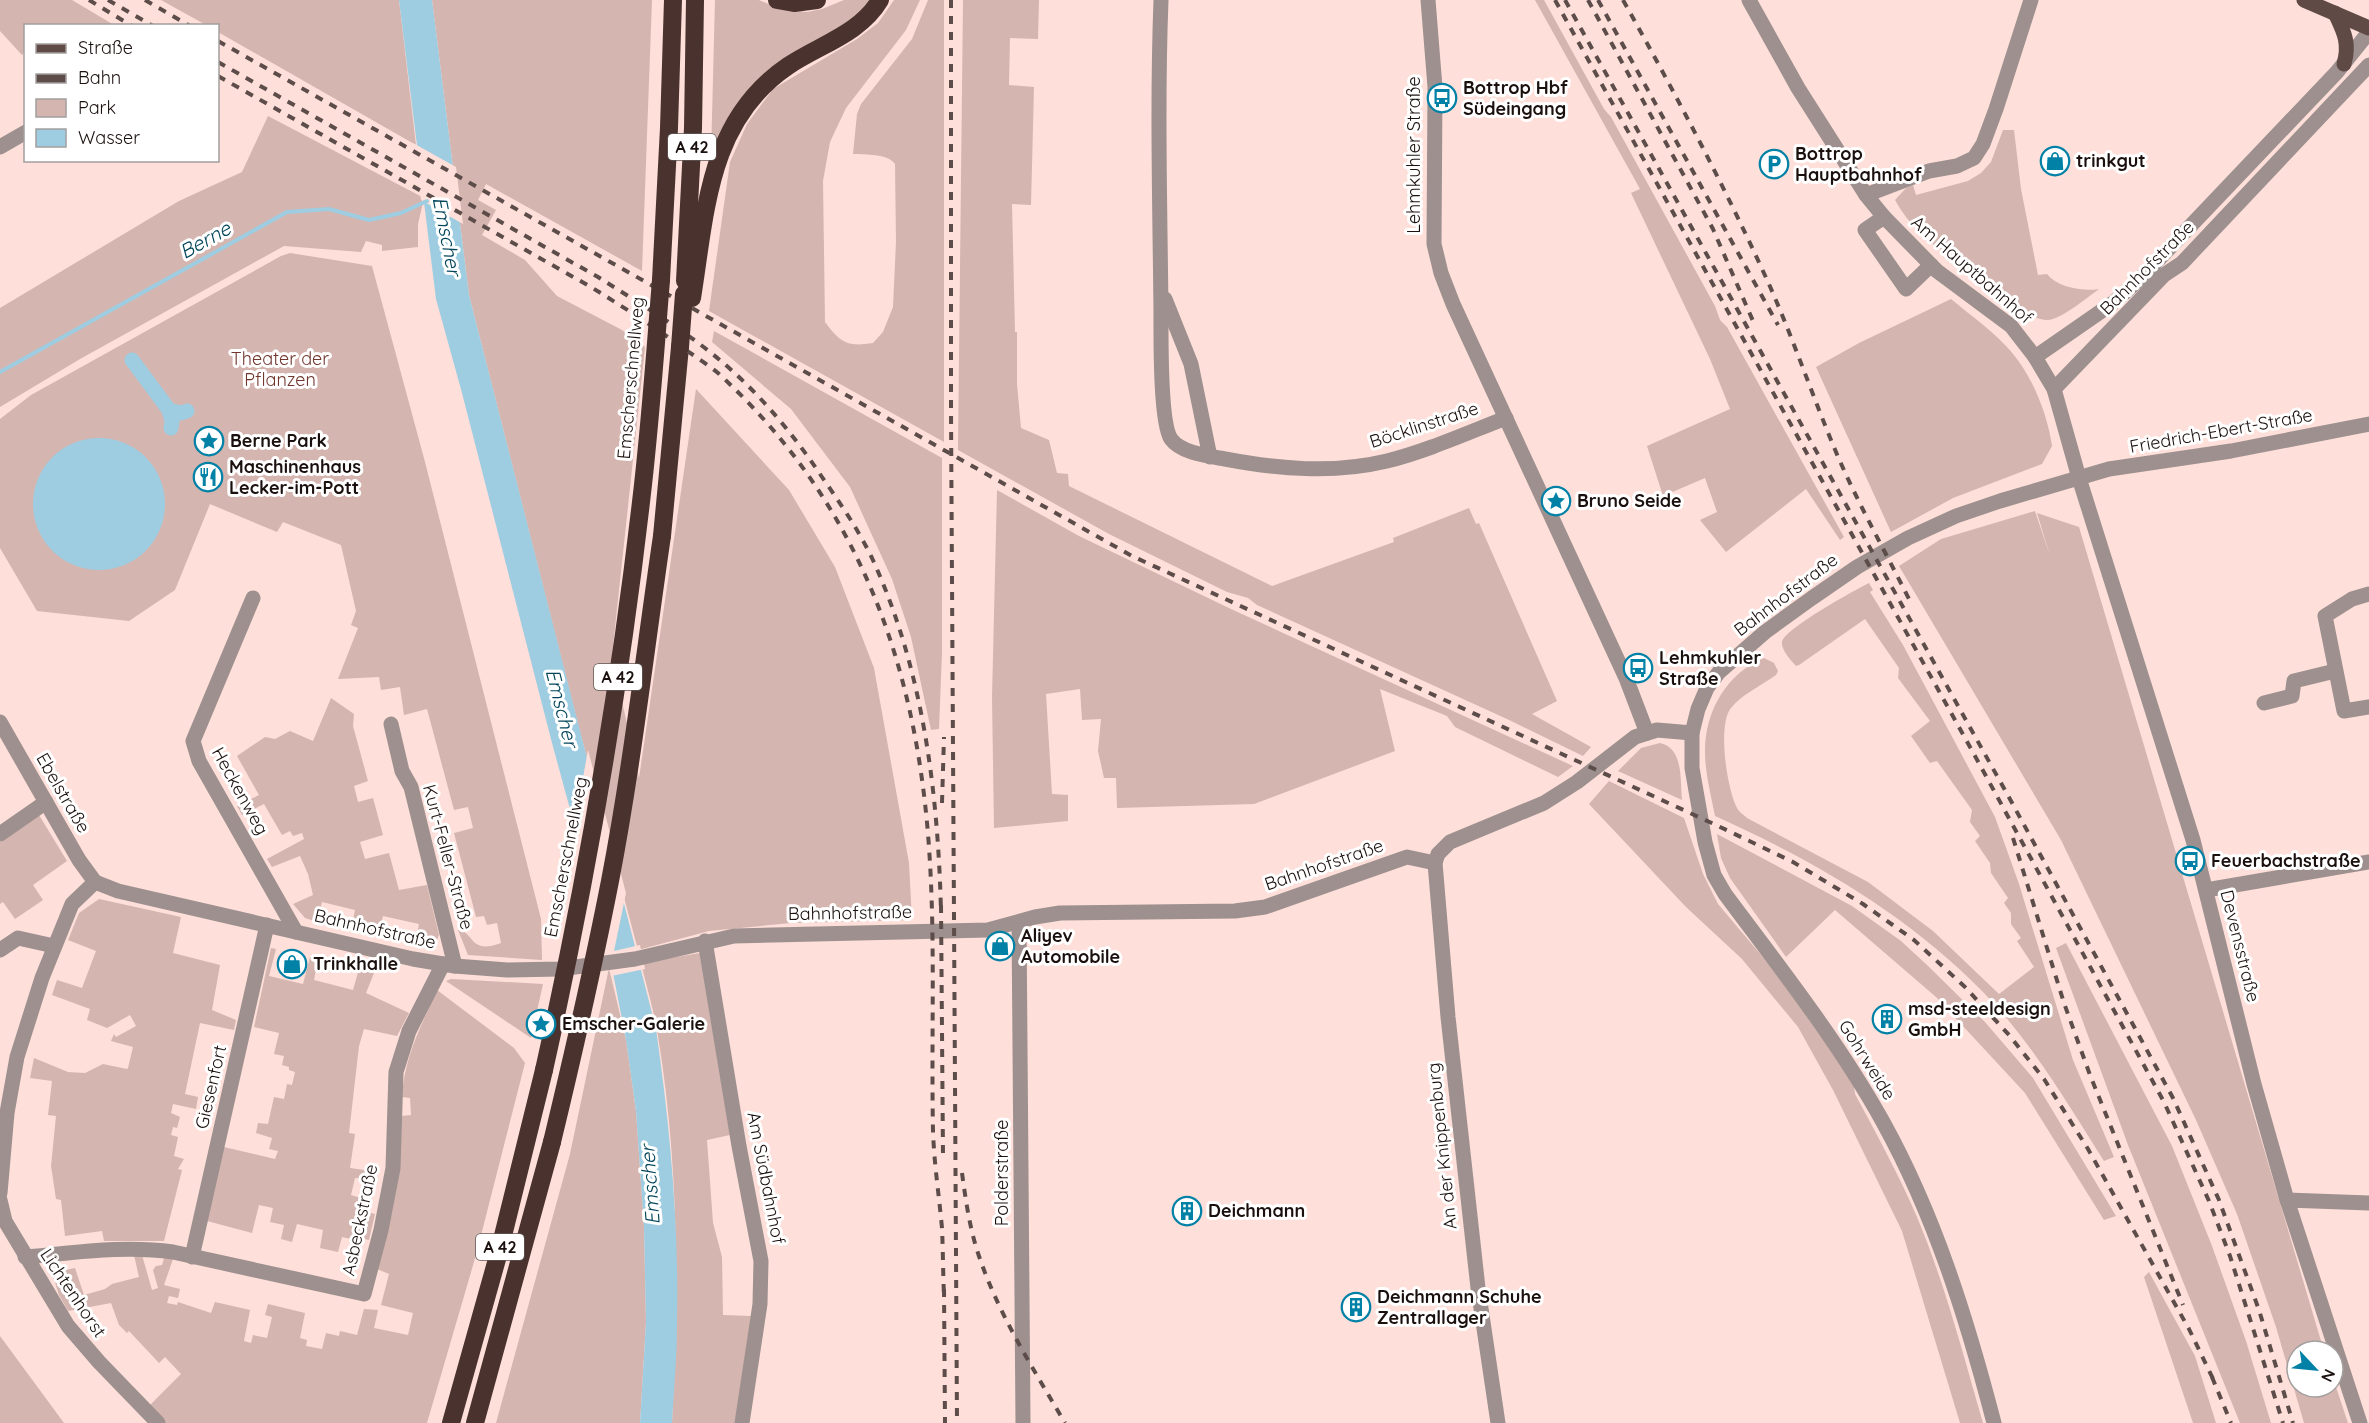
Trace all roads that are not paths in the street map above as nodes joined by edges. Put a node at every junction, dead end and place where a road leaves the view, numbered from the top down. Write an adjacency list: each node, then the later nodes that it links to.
1 (673, 0): 59 (highway, Emscherschnellweg / A 42, bridge)
2 (695, 0): 23 (highway, A 42)
3 (777, 0): 4 (highway)
4 (817, 0)
5 (880, 0): 23 (highway)
6 (1161, 0): 22 (street, Böcklinstraße)
7 (1428, 0): 26 (street, Lehmkuhler Straße)
8 (1749, 0): 19 (street, Am Hauptbahnhof)
9 (2031, 0): 13 (street)
10 (2036, 0): 13 (street)
11 (2304, 0): 12 (main road)
12 (2335, 13): 14 (main road); 15 (main road)
13 (2025, 19): 19 (street)
14 (2369, 31): 15 (street, Bahnhofstraße)
15 (2344, 64): 24 (street, Bahnhofstraße)
16 (2369, 65): 25 (street, Bahnhofstraße)
17 (24, 133): 18 (street)
18 (0, 147)
19 (1866, 195): 20 (street, Am Hauptbahnhof)
20 (1884, 218): 21 (street, Am Hauptbahnhof); 21 (street)
21 (1931, 265): 24 (street, Am Hauptbahnhof)
22 (1161, 288): 28 (street, Böcklinstraße); 28 (street, Böcklinstraße)
23 (688, 296): 60 (highway, A 42, bridge)
24 (2036, 357): 25 (street, Am Hauptbahnhof)
25 (2054, 389): 29 (street)
26 (1506, 418): 28 (street, Böcklinstraße); 37 (street, Lehmkuhler Straße)
27 (2369, 424): 29 (street, Friedrich-Ebert-Straße)
28 (1210, 457)
29 (2079, 478): 38 (street, Bahnhofstraße); 44 (street, Devensstraße)
30 (2369, 594): 32 (street)
31 (253, 598): 47 (street, Heckenweg)
32 (2335, 671): 33 (street); 34 (street)
33 (2264, 703)
34 (2369, 707)
35 (0, 722): 39 (street, Ebelstraße)
36 (391, 724): 51 (street, Kurt-Feller-Straße)
37 (1647, 733): 38 (street); 42 (street)
38 (1692, 733): 64 (street, Gohrweide)
39 (46, 802): 40 (street); 43 (street, Ebelstraße)
40 (0, 834)
41 (2369, 862): 44 (street)
42 (1435, 863): 45 (street, Bahnhofstraße); 63 (street, An der Knippenburg)
43 (95, 882): 46 (street, Bahnhofstraße); 49 (street)
44 (2206, 890): 54 (street, Devensstraße)
45 (1019, 922): 48 (street, Bahnhofstraße); 62 (street, Polderstraße)
46 (267, 925): 47 (street, Bahnhofstraße); 57 (street, Giesenfort)
47 (296, 932): 51 (street, Bahnhofstraße)
48 (705, 941): 51 (street, Bahnhofstraße); 61 (street, Am Südbahnhof)
49 (54, 946): 50 (street); 52 (street)
50 (0, 950)
51 (449, 965): 57 (street, Asbeckstraße)
52 (0, 1193)
53 (0, 1200): 56 (street, Lichtenhorst)
54 (2288, 1200): 55 (street); 65 (street, Devensstraße)
55 (2369, 1203)
56 (25, 1257): 57 (street, Asbeckstraße); 58 (street, Lichtenhorst)
57 (192, 1257)
58 (158, 1423)
59 (451, 1423)
60 (475, 1423)
61 (742, 1423)
62 (1023, 1423)
63 (1498, 1423)
64 (1994, 1423)
65 (2360, 1423)

